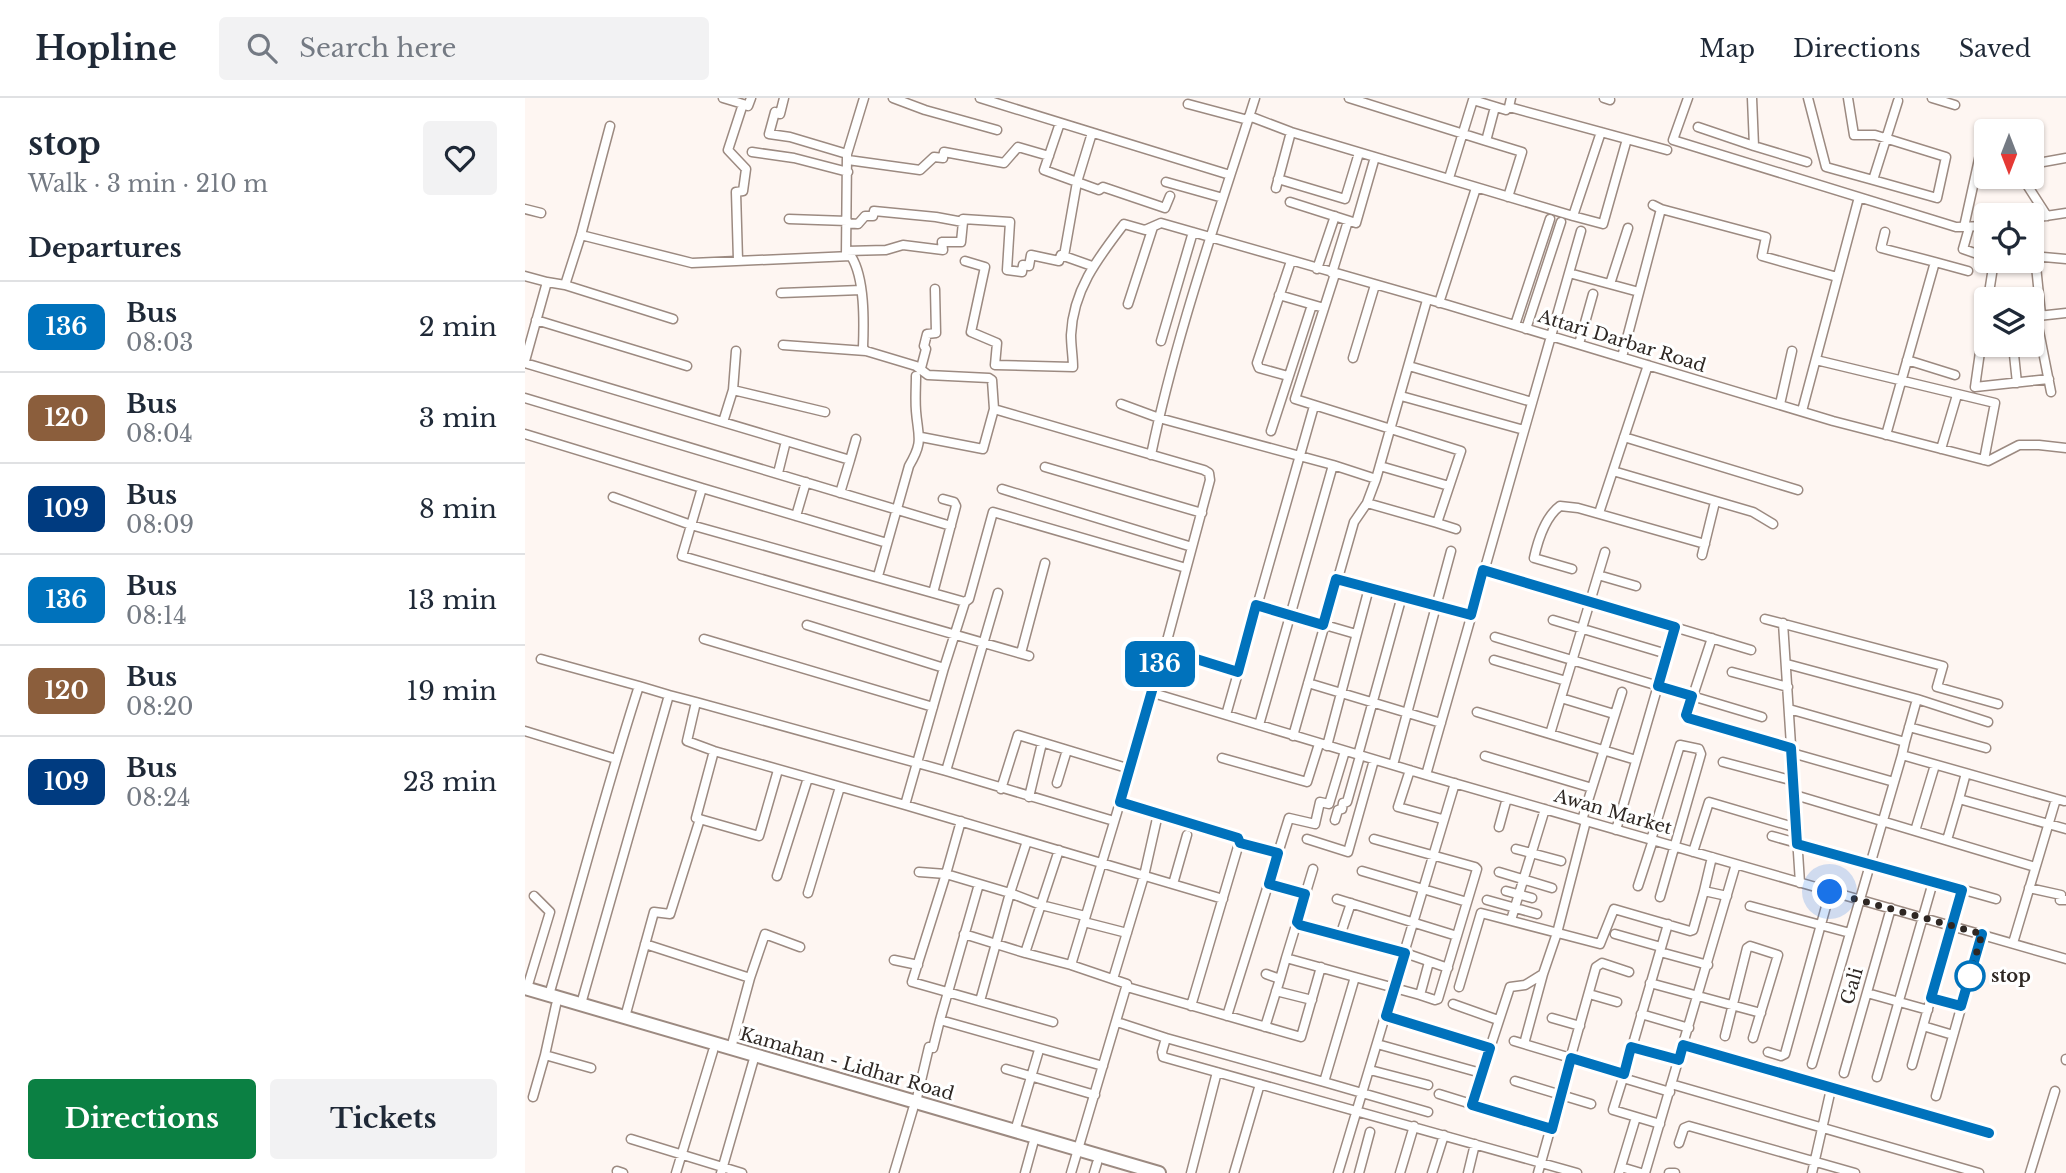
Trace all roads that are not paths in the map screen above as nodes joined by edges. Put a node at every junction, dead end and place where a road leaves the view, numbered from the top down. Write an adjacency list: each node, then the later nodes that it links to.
1 (723, 98): 17 (street)
2 (751, 98): 17 (street)
3 (784, 98): 38 (street)
4 (864, 98): 38 (street)
5 (893, 98): 25 (street)
6 (979, 98): 22 (street)
7 (1255, 98): 21 (street)
8 (1349, 98): 29 (street)
9 (1688, 98): 54 (street)
10 (1752, 98): 33 (street)
11 (1808, 98): 46 (street)
12 (1848, 98): 30 (street)
13 (1932, 98): 19 (street)
14 (1474, 99): 20 (street); 29 (street)
15 (1898, 102): 30 (street)
16 (1510, 103): 20 (street); 27 (street)
17 (743, 104): 84 (street)
18 (1188, 104): 21 (street)
19 (1955, 105)
20 (1495, 107): 32 (street)
21 (1249, 118): 26 (street); 44 (street)
22 (1060, 123): 28 (street); 37 (street)
23 (610, 126): 77 (street)
24 (1698, 127): 33 (street)
25 (997, 130)
26 (1291, 132): 36 (street); 36 (street)
27 (1601, 132): 31 (street); 61 (street)
28 (1092, 133): 44 (street); 47 (street)
29 (1463, 133): 32 (street); 45 (street)
30 (1886, 138): 46 (street); 46 (street)
31 (1626, 139): 34 (street); 61 (street)
32 (1486, 141): 53 (street)
33 (1754, 146): 41 (street)
34 (1667, 150)
35 (752, 152): 43 (street)
36 (1359, 153): 39 (street)
37 (1049, 156): 38 (street); 47 (street)
38 (848, 157): 43 (street)
39 (1375, 158): 45 (street); 66 (street)
40 (2066, 158): 42 (street)
41 (1807, 162)
42 (2044, 162)
43 (848, 172): 67 (street)
44 (1230, 175): 55 (street)
45 (1449, 178): 49 (street)
46 (1873, 180)
47 (1077, 182): 52 (street); 81 (street)
48 (1166, 182): 55 (street)
49 (1476, 188): 53 (street); 106 (street)
50 (1974, 188): 73 (street)
51 (2030, 189): 63 (street)
52 (1170, 195)
53 (1508, 197): 61 (street)
54 (1859, 197): 73 (street); 94 (street)
55 (1223, 198): 78 (street)
56 (1290, 202): 60 (street)
57 (525, 209): 58 (street)
58 (541, 213)
59 (2066, 213): 63 (street)
60 (1335, 216): 66 (street); 89 (street)
61 (1573, 216)
62 (2044, 216): 63 (street)
63 (2047, 216)
64 (789, 219): 67 (street)
65 (1550, 219): 114 (street)
66 (1349, 221): 92 (street)
67 (846, 222): 68 (street); 79 (street)
68 (963, 222): 79 (street); 81 (street)
69 (1561, 222): 115 (street)
70 (1153, 227): 75 (street, Attari Darbar Road); 88 (street, Attari Darbar Road); 107 (street)
71 (1974, 227): 73 (street)
72 (1628, 228): 96 (street)
73 (1966, 228): 80 (street)
74 (1581, 231): 91 (street)
75 (1193, 232): 78 (street, Attari Darbar Road); 117 (street)
76 (1885, 232): 87 (street)
77 (581, 235): 84 (street); 97 (street)
78 (1209, 237): 86 (street, Attari Darbar Road); 154 (street)
79 (846, 253): 84 (street); 99 (street)
80 (1974, 253)
81 (1064, 256): 88 (street)
82 (2044, 257): 83 (street)
83 (2066, 259)
84 (738, 260)
85 (965, 261): 131 (street)
86 (1291, 261): 89 (street, Attari Darbar Road); 104 (street)
87 (1935, 262): 90 (street); 129 (street)
88 (1092, 266): 131 (street)
89 (1317, 269): 92 (street, Attari Darbar Road)
90 (1968, 271)
91 (1569, 273): 96 (street); 116 (street)
92 (1334, 274): 98 (street, Attari Darbar Road); 109 (street)
93 (525, 276): 95 (street)
94 (1837, 277): 101 (street); 128 (street)
95 (547, 282): 97 (street); 113 (street)
96 (1610, 284): 101 (street)
97 (565, 285): 112 (street)
98 (1375, 285): 105 (street, Attari Darbar Road); 127 (street)
99 (861, 289): 102 (street); 121 (street)
100 (935, 289): 135 (street)
101 (1639, 292): 124 (street)
102 (781, 293)
103 (1593, 294): 118 (street)
104 (1279, 295): 108 (street); 137 (street)
105 (1427, 300): 106 (street, Attari Darbar Road); 134 (street)
106 (1439, 303): 114 (street, Attari Darbar Road)
107 (1128, 304)
108 (1312, 305): 109 (street); 137 (street)
109 (1324, 309): 150 (street)
110 (2066, 313): 111 (street)
111 (2044, 315)
112 (673, 319)
113 (536, 320): 130 (street); 133 (street)
114 (1515, 326): 115 (street, Attari Darbar Road)
115 (1526, 329): 116 (street, Attari Darbar Road)
116 (1550, 336): 118 (street, Attari Darbar Road); 147 (street)
117 (1161, 341)
118 (1579, 344): 124 (street, Attari Darbar Road)
119 (783, 345): 121 (street)
120 (736, 351): 142 (street)
121 (866, 351): 135 (street)
122 (1792, 351): 149 (street)
123 (2044, 355): 138 (street)
124 (1622, 357): 132 (street, Attari Darbar Road)
125 (1980, 357): 141 (street)
126 (2014, 357): 141 (street)
127 (1353, 358)
128 (1816, 360): 140 (street); 152 (street)
129 (1907, 360): 136 (street); 140 (street)
130 (525, 362): 155 (street)
131 (995, 365): 139 (street)
132 (1647, 365): 149 (street, Attari Darbar Road); 162 (street)
133 (687, 366)
134 (1409, 366): 145 (street); 147 (street)
135 (918, 372): 139 (street); 161 (street)
136 (1955, 375)
137 (1287, 376): 157 (street)
138 (2049, 379): 141 (street); 143 (street)
139 (992, 380): 151 (street)
140 (1901, 382): 144 (street); 160 (street)
141 (2017, 383)
142 (733, 390): 153 (street); 155 (street)
143 (2051, 392)
144 (1957, 395): 166 (street); 170 (street)
145 (1401, 396): 156 (street); 158 (street)
146 (525, 397): 175 (street)
147 (1532, 402): 158 (street)
148 (1121, 404): 154 (street)
149 (1780, 404): 152 (street, Attari Darbar Road)
150 (1314, 406): 156 (street); 168 (street)
151 (994, 409): 161 (street); 167 (street)
152 (1802, 411): 160 (street, Attari Darbar Road)
153 (825, 412)
154 (1159, 418): 167 (street); 168 (street)
155 (723, 422): 164 (street)
156 (1391, 428): 172 (street); 178 (street)
157 (1271, 430)
158 (1524, 430): 205 (street)
159 (525, 434): 179 (street)
160 (1886, 435): 166 (street, Attari Darbar Road)
161 (921, 437): 187 (street)
162 (1624, 437): 174 (street); 181 (street)
163 (856, 439): 169 (street)
164 (786, 441): 169 (street); 175 (street)
165 (2066, 448): 170 (street)
166 (1941, 449): 170 (street, Attari Darbar Road)
167 (1151, 455): 188 (street)
168 (1300, 456): 171 (street); 216 (street)
169 (850, 460): 182 (street)
170 (1984, 460)
171 (1333, 465): 176 (street); 218 (street)
172 (1380, 466): 176 (street); 178 (street)
173 (1045, 467): 188 (street)
174 (1613, 471): 185 (street); 189 (street)
175 (778, 473): 177 (street)
176 (1376, 479): 186 (street)
177 (806, 482): 182 (street); 190 (street)
178 (1449, 486): 191 (street)
179 (702, 488): 190 (street); 193 (street)
180 (1002, 489): 198 (street)
181 (1798, 490)
182 (840, 494): 187 (street)
183 (613, 496): 193 (street)
184 (943, 499): 194 (street)
185 (1715, 502): 192 (street); 197 (street)
186 (1367, 503): 191 (street); 208 (street)
187 (896, 510): 194 (street); 196 (street)
188 (1202, 513): 198 (street)
189 (1599, 513): 197 (street); 204 (street)
190 (796, 516): 196 (street)
191 (1437, 523): 195 (street)
192 (1773, 524)
193 (691, 525): 207 (street); 228 (street)
194 (951, 526): 211 (street)
195 (1456, 528)
196 (887, 543): 207 (street)
197 (1705, 544): 201 (street)
198 (1192, 547): 203 (street)
199 (1451, 551): 217 (street)
200 (1605, 552): 206 (street)
201 (1702, 555)
202 (1045, 563): 232 (street)
203 (1187, 568): 214 (street); 233 (street)
204 (1572, 569)
205 (1483, 570): 215 (street); 219 (street)
206 (1598, 575): 209 (street); 215 (street)
207 (878, 576): 211 (street)
208 (1336, 579): 210 (street); 224 (street)
209 (1636, 586)
210 (1369, 588): 213 (street); 227 (street)
211 (933, 593): 214 (street)
212 (998, 593): 232 (street)
213 (1402, 596): 217 (street); 256 (street)
214 (965, 602): 228 (street)
215 (1590, 602): 225 (street); 226 (street)
216 (1256, 605): 218 (street); 241 (street)
217 (1435, 605): 219 (street); 261 (street)
218 (1290, 614): 224 (street); 267 (street)
219 (1471, 615): 266 (street)
220 (1765, 618): 222 (street)
221 (1553, 620): 226 (street)
222 (1783, 623): 239 (street); 257 (street)
223 (807, 625): 240 (street)
224 (1323, 625): 227 (street); 244 (street)
225 (1675, 627): 230 (street); 235 (street)
226 (1582, 629): 235 (street); 238 (street)
227 (1356, 634): 250 (street)
228 (954, 635): 232 (street); 240 (street)
229 (1495, 637): 238 (street)
230 (1711, 638): 234 (street); 252 (street)
231 (704, 639): 258 (street)
232 (983, 643): 295 (street)
233 (1164, 649): 241 (street); 249 (street)
234 (1751, 650)
235 (1667, 654): 246 (street)
236 (541, 659): 245 (street)
237 (1494, 660): 243 (street)
238 (1572, 661): 243 (street); 246 (street)
239 (1787, 664): 247 (street); 254 (street)
240 (944, 668): 258 (street)
241 (1238, 672): 263 (street)
242 (1731, 672): 247 (street)
243 (1566, 681): 253 (street)
244 (1308, 683): 250 (street); 271 (street)
245 (639, 686): 251 (street); 285 (street)
246 (1658, 686): 252 (street); 287 (street)
247 (1788, 687): 259 (street)
248 (1622, 692): 262 (street)
249 (1153, 693): 263 (street, Awan Market); 292 (street)
250 (1342, 693): 256 (street); 274 (street)
251 (669, 695): 255 (street); 447 (street)
252 (1692, 696): 264 (street); 278 (street)
253 (1561, 698): 262 (street); 270 (street)
254 (1917, 699): 265 (street); 268 (street)
255 (696, 702): 279 (street); 289 (street)
256 (1374, 703): 261 (street); 281 (street)
257 (1999, 704)
258 (933, 707): 289 (street)
259 (1789, 709): 272 (street); 278 (street)
260 (1476, 712): 270 (street)
261 (1408, 713): 266 (street); 290 (street)
262 (1614, 714): 277 (street)
263 (1226, 715): 267 (street, Awan Market)
264 (1762, 717)
265 (1988, 722)
266 (1441, 723): 297 (street)
267 (1259, 725): 271 (street, Awan Market)
268 (1909, 727): 272 (street); 275 (street)
269 (525, 732): 285 (street)
270 (1550, 734): 277 (street)
271 (1293, 736): 274 (street, Awan Market)
272 (1905, 742): 282 (street)
273 (1042, 743): 276 (street); 305 (street); 307 (street)
274 (1323, 745): 280 (street, Awan Market); 284 (street)
275 (1986, 748)
276 (1067, 750): 292 (street); 301 (street)
277 (1604, 750): 287 (street); 304 (street)
278 (1791, 750): 299 (street); 300 (street)
279 (715, 751): 293 (street); 314 (street)
280 (1345, 751): 281 (street, Awan Market); 340 (street)
281 (1359, 755): 286 (street, Awan Market); 316 (street)
282 (1902, 755): 291 (street); 300 (street)
283 (1485, 756): 304 (street)
284 (1222, 758)
285 (616, 759): 442 (street)
286 (1374, 760): 290 (street, Awan Market); 329 (street)
287 (1636, 760): 325 (street)
288 (1723, 762): 299 (street)
289 (917, 763): 295 (street); 311 (street)
290 (1393, 765): 294 (street, Awan Market)
291 (1934, 765): 296 (street); 326 (street)
292 (1130, 769): 310 (street)
293 (778, 770): 298 (street); 314 (street)
294 (1410, 770): 297 (street, Awan Market); 315 (street)
295 (946, 771): 305 (street)
296 (1966, 773): 309 (street); 321 (street)
297 (1426, 775): 302 (street, Awan Market)
298 (808, 778): 303 (street); 354 (street)
299 (1794, 781): 306 (street)
300 (1894, 782): 320 (street)
301 (1057, 783)
302 (1455, 783): 308 (street, Awan Market); 315 (street)
303 (840, 787): 311 (street); 370 (street)
304 (1592, 788): 317 (street)
305 (1002, 789): 307 (street)
306 (1795, 795): 320 (street); 323 (street)
307 (1029, 797): 319 (street)
308 (1507, 798): 312 (street, Awan Market); 322 (street)
309 (1959, 799): 321 (street); 332 (street)
310 (1120, 802): 313 (street); 319 (street)
311 (905, 805): 318 (street)
312 (1545, 809): 317 (street, Awan Market); 341 (street)
313 (1158, 814): 334 (street); 355 (street)
314 (700, 819): 408 (street)
315 (1442, 819): 342 (street)
316 (1335, 820)
317 (1584, 820): 325 (street, Awan Market); 400 (street)
318 (961, 821): 333 (street); 353 (street)
319 (1114, 821): 345 (street)
320 (1883, 821): 326 (street); 347 (street)
321 (2048, 825): 324 (street); 348 (street)
322 (1499, 827)
323 (1797, 828): 335 (street); 339 (street)
324 (2066, 829)
325 (1616, 830): 331 (street, Awan Market)
326 (1915, 831): 332 (street)
327 (1187, 835): 360 (street)
328 (1772, 836): 335 (street)
329 (1307, 839)
330 (1374, 839): 342 (street)
331 (1652, 840): 336 (street, Awan Market); 336 (street); 362 (street)
332 (1947, 840): 348 (street)
333 (1027, 841): 338 (street); 371 (street)
334 (1240, 843): 340 (street); 378 (street)
335 (1797, 844): 347 (street); 358 (street)
336 (1674, 846): 339 (street, Awan Market); 376 (street)
337 (1516, 849): 341 (street)
338 (1059, 850): 345 (street); 386 (street)
339 (1693, 852): 343 (street, Awan Market)
340 (1278, 853): 361 (street)
341 (1533, 853): 344 (street); 356 (street)
342 (1432, 855): 365 (street); 384 (street)
343 (1712, 858): 346 (street, Awan Market); 368 (street)
344 (1561, 860)
345 (1102, 863): 355 (street); 392 (street)
346 (1736, 864): 358 (street, Awan Market); 375 (street)
347 (1870, 864): 357 (street); 382 (street)
348 (2035, 867): 364 (street)
349 (1313, 869): 372 (street)
350 (1362, 871): 365 (street)
351 (919, 872): 353 (street)
352 (1499, 872): 356 (street)
353 (946, 874): 359 (street); 418 (street)
354 (777, 876)
355 (1143, 876): 360 (street); 399 (street)
356 (1524, 880): 363 (street); 373 (street)
357 (1933, 881): 366 (street); 391 (street)
358 (1800, 883): 369 (street, Awan Market)
359 (979, 884): 371 (street); 402 (street)
360 (1173, 884): 378 (street)
361 (1269, 884): 372 (street); 455 (street)
362 (1638, 886)
363 (1552, 888)
364 (2029, 888): 383 (street); 407 (street)
365 (1423, 889): 384 (street); 395 (street)
366 (1962, 890): 380 (street); 398 (street)
367 (1506, 891): 373 (street)
368 (1704, 891): 375 (street); 396 (street)
369 (1830, 892): 382 (street, Awan Market); 397 (street)
370 (808, 893)
371 (1010, 893): 386 (street); 409 (street)
372 (1305, 894): 394 (street)
373 (1520, 894): 377 (street); 388 (street)
374 (534, 896): 434 (street)
375 (1727, 896): 420 (street)
376 (1660, 897)
377 (1532, 898)
378 (1223, 899): 450 (street)
379 (1337, 899): 385 (street)
380 (1996, 899)
381 (1487, 900): 388 (street)
382 (1860, 900): 389 (street, Awan Market); 401 (street)
383 (2066, 900)
384 (1467, 902): 406 (street)
385 (1351, 903): 395 (street); 405 (street)
386 (1041, 905): 392 (street); 412 (street)
387 (1750, 906): 397 (street)
388 (1515, 908): 390 (street); 393 (street)
389 (1891, 908): 391 (street, Awan Market); 437 (street, Gali)
390 (1537, 914)
391 (1923, 917): 398 (street, Awan Market); 446 (street)
392 (1085, 919): 399 (street); 419 (street)
393 (1511, 920): 400 (street); 432 (street)
394 (1297, 922): 405 (street); 414 (street)
395 (1413, 923): 406 (street); 413 (street)
396 (1668, 924): 400 (street); 411 (street)
397 (1821, 925): 401 (street); 480 (street)
398 (1951, 925): 404 (street, Awan Market); 441 (street)
399 (1127, 933): 428 (street)
400 (1557, 933): 425 (street)
401 (1850, 933): 485 (street)
402 (964, 934): 409 (street); 436 (street)
403 (1615, 934): 411 (street)
404 (1982, 934): 407 (street, Awan Market); 451 (street)
405 (1340, 936): 413 (street)
406 (1457, 936): 422 (street)
407 (2013, 943): 415 (street, Awan Market)
408 (645, 944): 427 (street); 457 (street)
409 (996, 944): 412 (street); 444 (street)
410 (800, 947): 427 (street)
411 (1660, 949): 420 (street); 430 (street)
412 (1024, 953): 419 (street)
413 (1405, 953): 417 (street); 433 (street)
414 (1286, 958): 421 (street); 429 (street)
415 (2066, 959)
416 (894, 960): 418 (street)
417 (1429, 962): 422 (street); 439 (street)
418 (918, 965): 436 (street)
419 (1071, 965): 428 (street)
420 (1708, 965): 440 (street)
421 (1321, 967): 426 (street); 443 (street)
422 (1448, 968): 439 (street)
423 (1629, 971): 438 (street)
424 (1266, 974): 429 (street)
425 (1543, 974): 460 (street); 473 (street)
426 (1355, 977): 433 (street); 498 (street)
427 (750, 978): 476 (street)
428 (1114, 979): 431 (street)
429 (1280, 979): 435 (street)
430 (1650, 983): 440 (street); 454 (street)
431 (1127, 987): 450 (street); 462 (street)
432 (1459, 987)
433 (1394, 988): 439 (street); 456 (street)
434 (526, 991): 442 (main road, Kamahan - Lidhar Road)
435 (1276, 991): 443 (street); 465 (street)
436 (946, 992): 444 (street); 459 (street)
437 (1867, 993): 446 (street); 493 (street, Gali)
438 (1589, 994): 445 (street); 463 (street)
439 (1420, 995)
440 (1698, 995): 449 (street); 466 (street)
441 (1931, 998): 451 (street); 452 (street)
442 (552, 1000): 447 (main road, Kamahan - Lidhar Road); 479 (main road, Kamahan - Lidhar Road); 481 (street)
443 (1312, 1000): 465 (street)
444 (979, 1001): 461 (street)
445 (1617, 1002)
446 (1897, 1003): 452 (street); 496 (street)
447 (581, 1004): 457 (main road, Kamahan - Lidhar Road)
448 (1453, 1004): 460 (street)
449 (1732, 1005): 453 (street); 453 (street); 468 (street)
450 (1191, 1006): 455 (street)
451 (1961, 1006): 467 (street)
452 (1928, 1010): 464 (street)
453 (1761, 1013): 470 (street)
454 (1641, 1014): 466 (street); 475 (street)
455 (1227, 1016): 465 (street)
456 (1386, 1016): 472 (street); 477 (street)
457 (625, 1017): 476 (main road, Kamahan - Lidhar Road)
458 (1552, 1018): 463 (street)
459 (940, 1020): 478 (street); 512 (street)
460 (1499, 1020): 477 (street)
461 (1053, 1022)
462 (1117, 1022): 469 (street); 487 (street)
463 (1580, 1026): 482 (street)
464 (1923, 1026): 467 (street); 486 (street)
465 (1265, 1027)
466 (1689, 1028): 474 (street)
467 (1953, 1035): 508 (street)
468 (1725, 1036)
469 (1166, 1038): 491 (street); 498 (street)
470 (1753, 1038)
471 (1514, 1041): 473 (street)
472 (1377, 1044): 490 (street); 492 (street)
473 (1524, 1044): 482 (street)
474 (1683, 1045): 483 (street); 502 (street)
475 (1631, 1047): 483 (street); 494 (street)
476 (731, 1048): 512 (main road, Kamahan - Lidhar Road)
477 (1490, 1048): 492 (street)
478 (1038, 1050): 487 (street); 495 (street)
479 (713, 1051): 484 (main road, Kamahan - Lidhar Road); 529 (street)
480 (1768, 1052)
481 (545, 1055): 488 (street); 509 (street)
482 (1571, 1058): 494 (street); 507 (street)
483 (1679, 1060): 501 (street)
484 (753, 1062): 512 (main road, Kamahan - Lidhar Road); 533 (street)
485 (1812, 1064)
486 (1912, 1065)
487 (1103, 1066): 505 (street)
488 (591, 1068)
489 (1006, 1069): 495 (street)
490 (1370, 1070): 500 (street); 504 (street)
491 (1217, 1072): 499 (street); 542 (street)
492 (1481, 1073): 511 (street)
493 (1843, 1073)
494 (1623, 1076): 501 (street); 515 (street)
495 (1031, 1077): 505 (street); 520 (street)
496 (1877, 1077)
497 (1515, 1081): 507 (street)
498 (1324, 1082): 504 (street)
499 (1260, 1084): 513 (street); 543 (street)
500 (1428, 1085)
501 (1670, 1088): 516 (street); 518 (street)
502 (1832, 1089): 518 (street); 522 (street)
503 (2055, 1091): 557 (street)
504 (1363, 1093): 513 (street); 514 (street)
505 (1095, 1094): 528 (street)
506 (1439, 1094): 511 (street)
507 (1561, 1095): 510 (street); 519 (street)
508 (1936, 1096)
509 (533, 1097)
510 (1591, 1104)
511 (1472, 1105): 519 (street)
512 (915, 1106): 520 (main road, Kamahan - Lidhar Road); 526 (main road, Kamahan - Lidhar Road); 537 (street)
513 (1358, 1110): 517 (street); 544 (street)
514 (1428, 1112)
515 (1636, 1117): 516 (street); 534 (street)
516 (1660, 1124): 551 (street)
517 (1414, 1126): 523 (street); 546 (street)
518 (1822, 1128): 530 (street); 556 (street)
519 (1552, 1129): 531 (street)
520 (1015, 1131): 528 (main road, Kamahan - Lidhar Road)
521 (1370, 1132): 545 (street)
522 (1989, 1133)
523 (1444, 1135): 527 (street); 547 (street)
524 (631, 1139): 529 (street)
525 (1679, 1143): 530 (street)
526 (1033, 1144): 528 (main road, Kamahan - Lidhar Road); 538 (street)
527 (1475, 1144): 531 (street); 548 (street)
528 (1077, 1153): 532 (main road, Kamahan - Lidhar Road); 539 (street); 541 (main road, Kamahan - Lidhar Road)
529 (681, 1155): 533 (street); 535 (street)
530 (1815, 1161): 554 (street); 555 (street)
531 (1542, 1163): 549 (street); 550 (street)
532 (1095, 1168): 540 (main road, Kamahan - Lidhar Road)
533 (722, 1170): 536 (street)
534 (1620, 1170): 551 (street)
535 (676, 1173)
536 (742, 1173)
537 (894, 1173)
538 (1025, 1173)
539 (1071, 1173)
540 (1131, 1173)
541 (1159, 1173)
542 (1191, 1173)
543 (1234, 1173)
544 (1338, 1173)
545 (1359, 1173)
546 (1401, 1173)
547 (1433, 1173)
548 (1468, 1173)
549 (1538, 1173)
550 (1577, 1173)
551 (1643, 1173)
552 (1669, 1173): 553 (street)
553 (1675, 1173)
554 (1812, 1173)
555 (1855, 1173)
556 (1979, 1173)
557 (2030, 1173)

